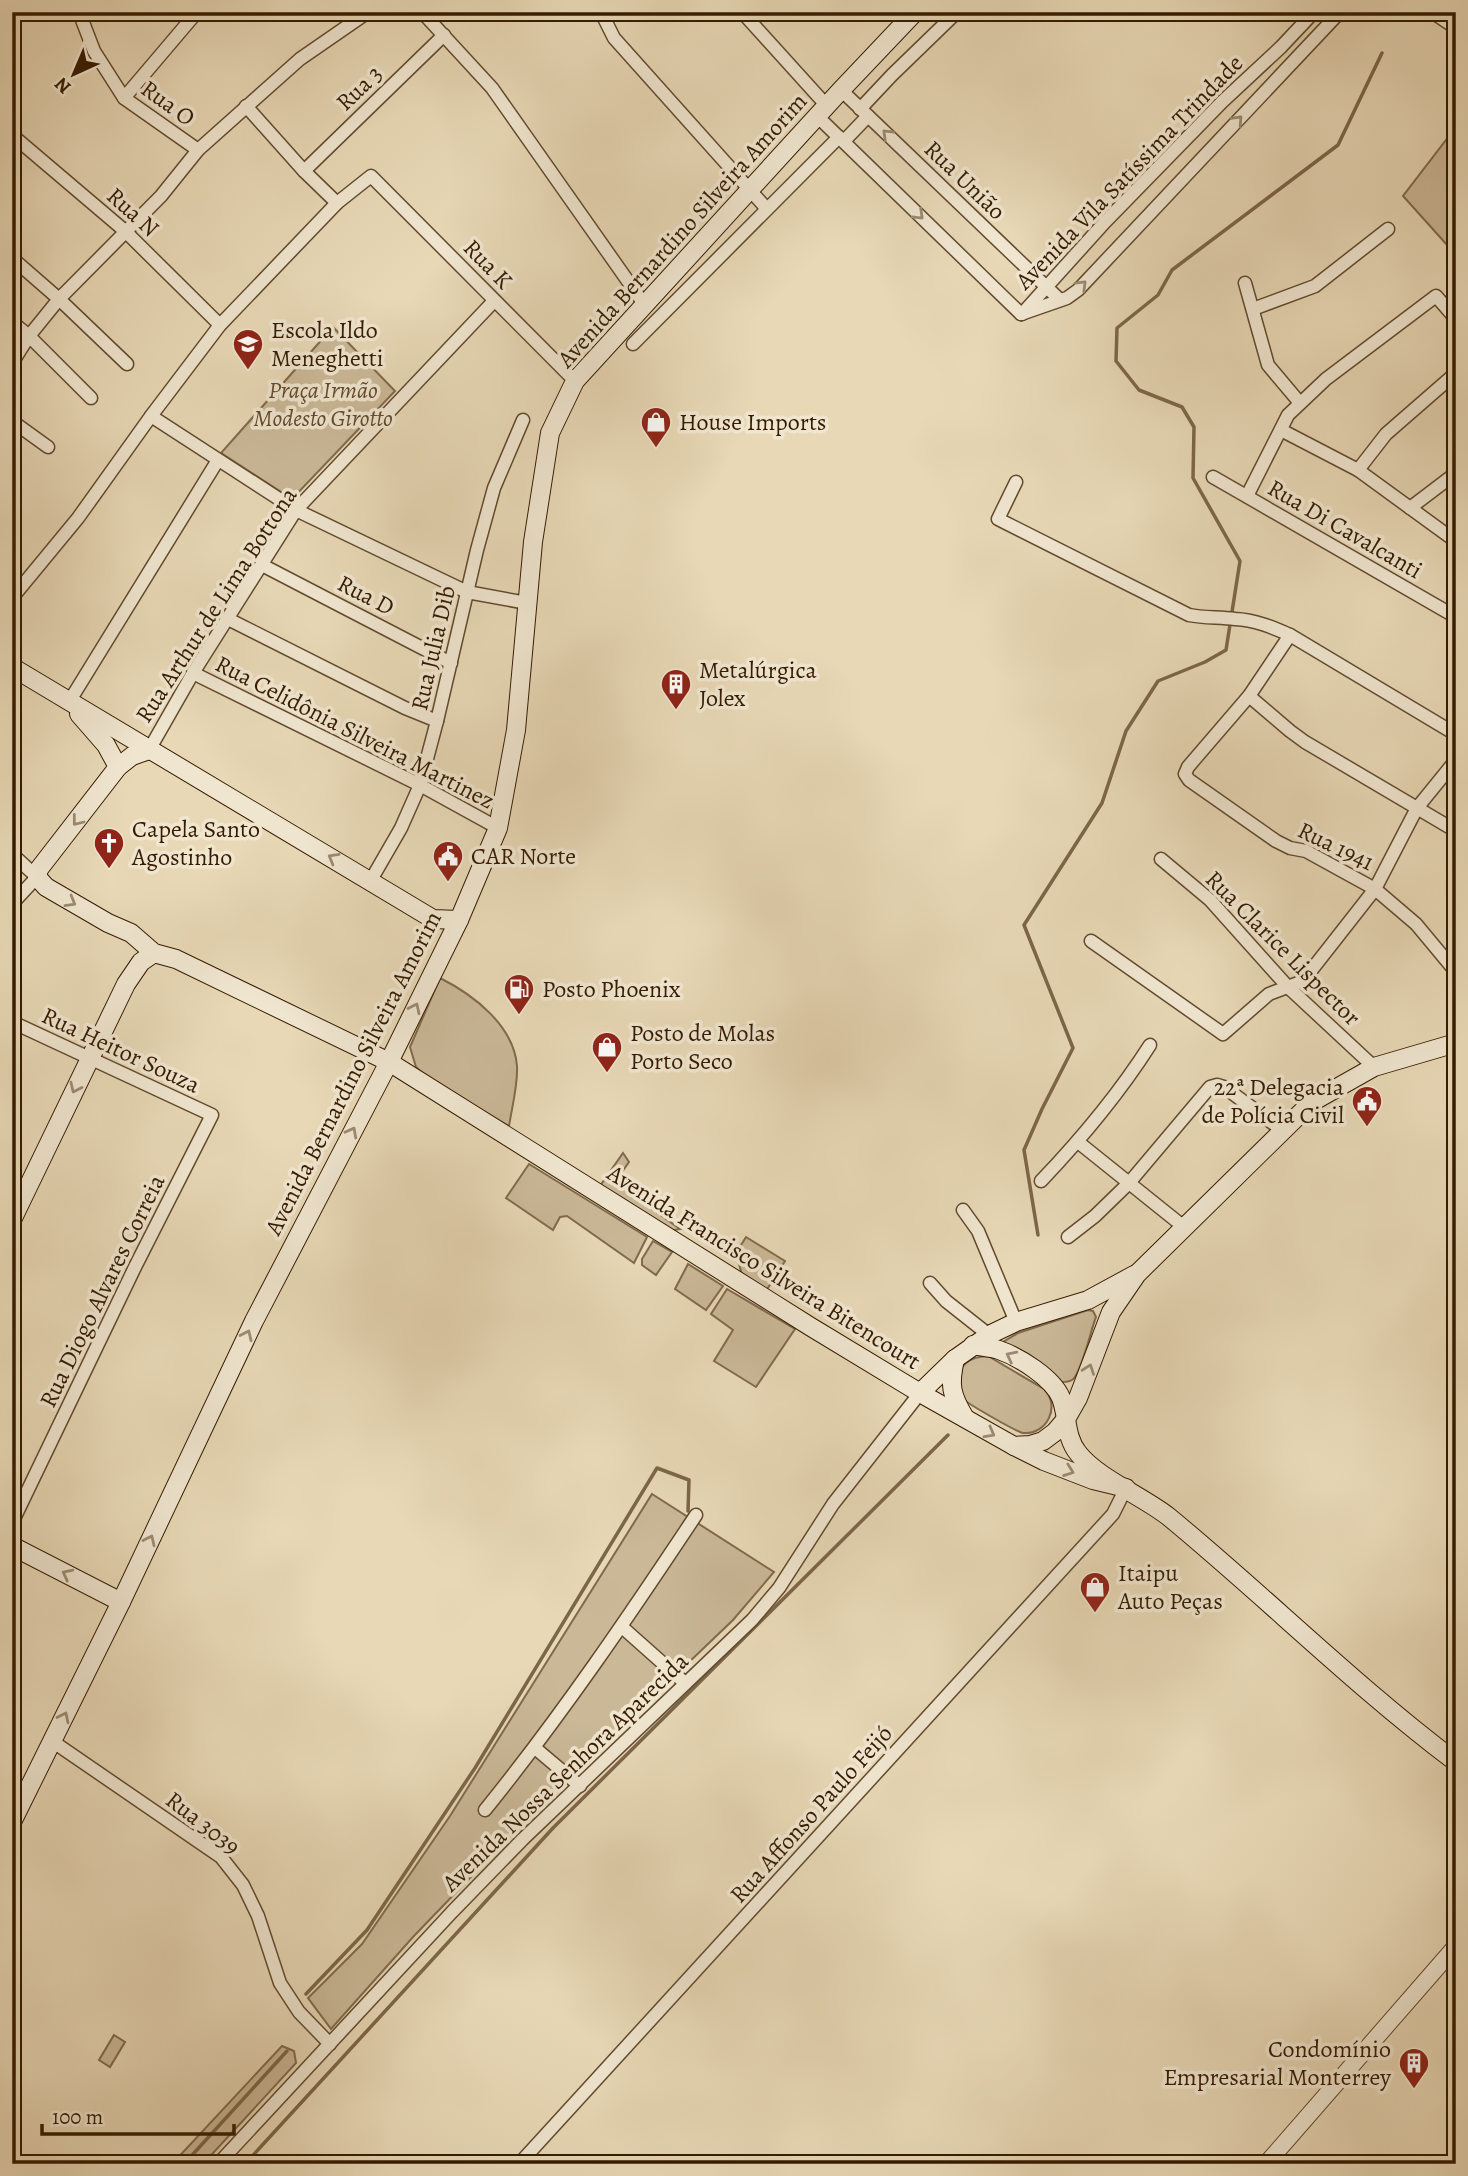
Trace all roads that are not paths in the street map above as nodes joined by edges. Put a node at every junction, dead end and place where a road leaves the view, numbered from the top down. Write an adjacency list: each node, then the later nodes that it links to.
1 (79, 12): 15 (street, Rua O)
2 (197, 12): 15 (street)
3 (368, 12): 16 (street)
4 (422, 12): 13 (street)
5 (601, 12): 23 (street)
6 (742, 12): 17 (street)
7 (957, 12): 18 (street)
8 (1314, 12): 30 (street, Avenida Vila Satíssima Trindade)
9 (1340, 12): 32 (street, Avenida Vila Satíssima Trindade, one-way to 9)
10 (1432, 12): 12 (street)
11 (907, 15): 14 (main road, Avenida Bernardino Silveira Amorim)
12 (1456, 28)
13 (444, 35): 22 (street, Rua 3); 34 (street)
14 (841, 90): 17 (main road, Avenida Bernardino Silveira Amorim); 18 (street, Rua União)
15 (124, 98): 21 (street, Rua O)
16 (246, 106): 21 (street); 22 (street)
17 (822, 111): 20 (street); 23 (main road, Avenida Bernardino Silveira Amorim)
18 (864, 112): 20 (street); 30 (street, Rua União, one-way to 18)
19 (12, 135): 27 (street, Rua N)
20 (841, 139): 25 (street); 36 (street, one-way to 36)
21 (198, 150): 27 (street)
22 (304, 171): 24 (street)
23 (750, 191): 25 (street); 34 (main road, Avenida Bernardino Silveira Amorim)
24 (337, 203): 33 (street, Rua K); 39 (street)
25 (767, 209): 41 (street)
26 (1388, 229): 35 (street)
27 (125, 232): 31 (street); 39 (street, Rua N)
28 (12, 258): 31 (street)
29 (1245, 283): 35 (street)
30 (1045, 287): 32 (street, Rua União); 36 (street, Avenida Vila Satíssima Trindade)
31 (59, 299): 40 (street); 43 (street)
32 (1060, 300): 36 (street, Avenida Vila Satíssima Trindade)
33 (494, 301): 45 (street, Rua K); 60 (street, Rua Arthur de Lima Bottona)
34 (644, 304): 45 (main road, Avenida Bernardino Silveira Amorim)
35 (1253, 309): 47 (street)
36 (1021, 314)
37 (1456, 319): 47 (street)
38 (12, 322): 40 (street)
39 (220, 325): 48 (street)
40 (29, 336): 42 (street); 46 (street)
41 (633, 344)
42 (12, 363)
43 (127, 364)
44 (1456, 373): 54 (street)
45 (575, 381): 65 (main road, Avenida Bernardino Silveira Amorim)
46 (91, 398)
47 (1300, 403): 51 (street)
48 (151, 416): 53 (street); 64 (street)
49 (523, 420): 63 (street, Rua Julia Dib)
50 (12, 421): 52 (street)
51 (1281, 430): 54 (street); 58 (street)
52 (48, 447)
53 (218, 460): 60 (street); 73 (street)
54 (1358, 470): 59 (street)
55 (1456, 473): 59 (street)
56 (1213, 477): 58 (street, Rua Di Cavalcanti)
57 (1016, 482): 68 (street)
58 (1247, 496): 66 (street, Rua Di Cavalcanti)
59 (1410, 508): 61 (street)
60 (296, 510): 62 (street, Rua Arthur de Lima Bottona); 63 (street)
61 (1453, 536)
62 (262, 565): 67 (street, Rua Arthur de Lima Bottona); 69 (street, Rua D)
63 (467, 592): 65 (street); 69 (street, Rua Julia Dib)
64 (12, 598)
65 (527, 603): 81 (main road, Avenida Bernardino Silveira Amorim)
66 (1456, 617)
67 (228, 618): 71 (street, Rua Arthur de Lima Bottona); 74 (street)
68 (1290, 635): 72 (street); 75 (street)
69 (451, 663): 74 (street, Rua Julia Dib)
70 (12, 667): 73 (main road)
71 (193, 673): 76 (street, Rua Arthur de Lima Bottona); 79 (street, Rua Celidônia Silveira Martinez)
72 (1249, 696): 80 (street); 87 (street, Rua 1941)
73 (69, 702): 76 (main road); 78 (main road)
74 (437, 721): 79 (street, Rua Julia Dib)
75 (1456, 733)
76 (149, 750): 78 (main road); 86 (main road, one-way to 76)
77 (1456, 760): 80 (street)
78 (118, 767): 85 (main road, one-way to 85)
79 (420, 785): 81 (street, Rua Celidônia Silveira Martinez); 86 (street, Rua Julia Dib)
80 (1416, 808): 82 (street); 87 (street)
81 (498, 828): 90 (main road, Avenida Bernardino Silveira Amorim)
82 (1456, 831)
83 (12, 853): 85 (street)
84 (1161, 859): 95 (street, Rua Clarice Lispector)
85 (37, 877): 88 (street); 93 (main road, Avenida Francisco Silveira Bitencourt, one-way to 93)
86 (371, 880): 89 (main road)
87 (1375, 889): 94 (street, Rua 1941); 95 (street)
88 (12, 904)
89 (433, 919): 90 (main road); 92 (main road)
90 (458, 920): 92 (main road, Avenida Bernardino Silveira Amorim)
91 (1091, 941): 95 (street)
92 (441, 954): 100 (main road, Avenida Bernardino Silveira Amorim, one-way to 92)
93 (148, 958): 99 (main road); 100 (main road, Avenida Francisco Silveira Bitencourt)
94 (1456, 972)
95 (1288, 987): 101 (street, Rua Clarice Lispector)
96 (12, 1022): 99 (street, Rua Heitor Souza)
97 (1456, 1043): 101 (main road)
98 (1150, 1045): 104 (street)
99 (90, 1057): 102 (street, Rua Heitor Souza); 108 (main road, one-way to 108)
100 (389, 1062): 117 (main road, Avenida Francisco Silveira Bitencourt); 125 (main road, Avenida Bernardino Silveira Amorim, one-way to 100)
101 (1374, 1067): 103 (main road)
102 (212, 1115): 123 (street, Rua Diogo Alvares Correia)
103 (1282, 1130): 106 (street); 109 (main road)
104 (1078, 1142): 105 (street); 106 (street)
105 (1041, 1181)
106 (1129, 1183): 109 (street); 110 (street)
107 (963, 1210): 113 (street)
108 (12, 1220)
109 (1184, 1227): 111 (main road)
110 (1068, 1237)
111 (1137, 1273): 113 (main road); 118 (main road, one-way to 111)
112 (930, 1283): 114 (street)
113 (1016, 1322): 114 (main road)
114 (989, 1335): 115 (main road)
115 (973, 1345): 116 (main road); 118 (main road, one-way to 115)
116 (955, 1359): 117 (main road); 119 (main road)
117 (920, 1393): 119 (main road, Avenida Francisco Silveira Bitencourt); 127 (street, Avenida Nossa Senhora Aparecida)
118 (1066, 1419): 120 (main road); 121 (main road, Avenida Francisco Silveira Bitencourt)
119 (967, 1420): 120 (main road, Avenida Francisco Silveira Bitencourt, one-way to 120)
120 (1014, 1446): 121 (main road, Avenida Francisco Silveira Bitencourt, one-way to 121)
121 (1126, 1488): 130 (main road, Avenida Francisco Silveira Bitencourt); 137 (street, Rua Affonso Paulo Feijó)
122 (696, 1515): 126 (street)
123 (12, 1522)
124 (12, 1546): 125 (main road, one-way to 124)
125 (121, 1602): 128 (main road, Avenida Bernardino Silveira Amorim, one-way to 125)
126 (622, 1627): 127 (street); 129 (street)
127 (685, 1683): 131 (street, Avenida Nossa Senhora Aparecida)
128 (52, 1741): 133 (main road, Avenida Bernardino Silveira Amorim); 135 (street, Rua 3039)
129 (535, 1748): 131 (street); 132 (street)
130 (1456, 1762)
131 (580, 1786): 135 (street, Avenida Nossa Senhora Aparecida)
132 (485, 1810)
133 (12, 1822)
134 (1456, 1946): 138 (street)
135 (330, 2044): 136 (street, Avenida Nossa Senhora Aparecida)
136 (218, 2164)
137 (519, 2164)
138 (1266, 2164)

